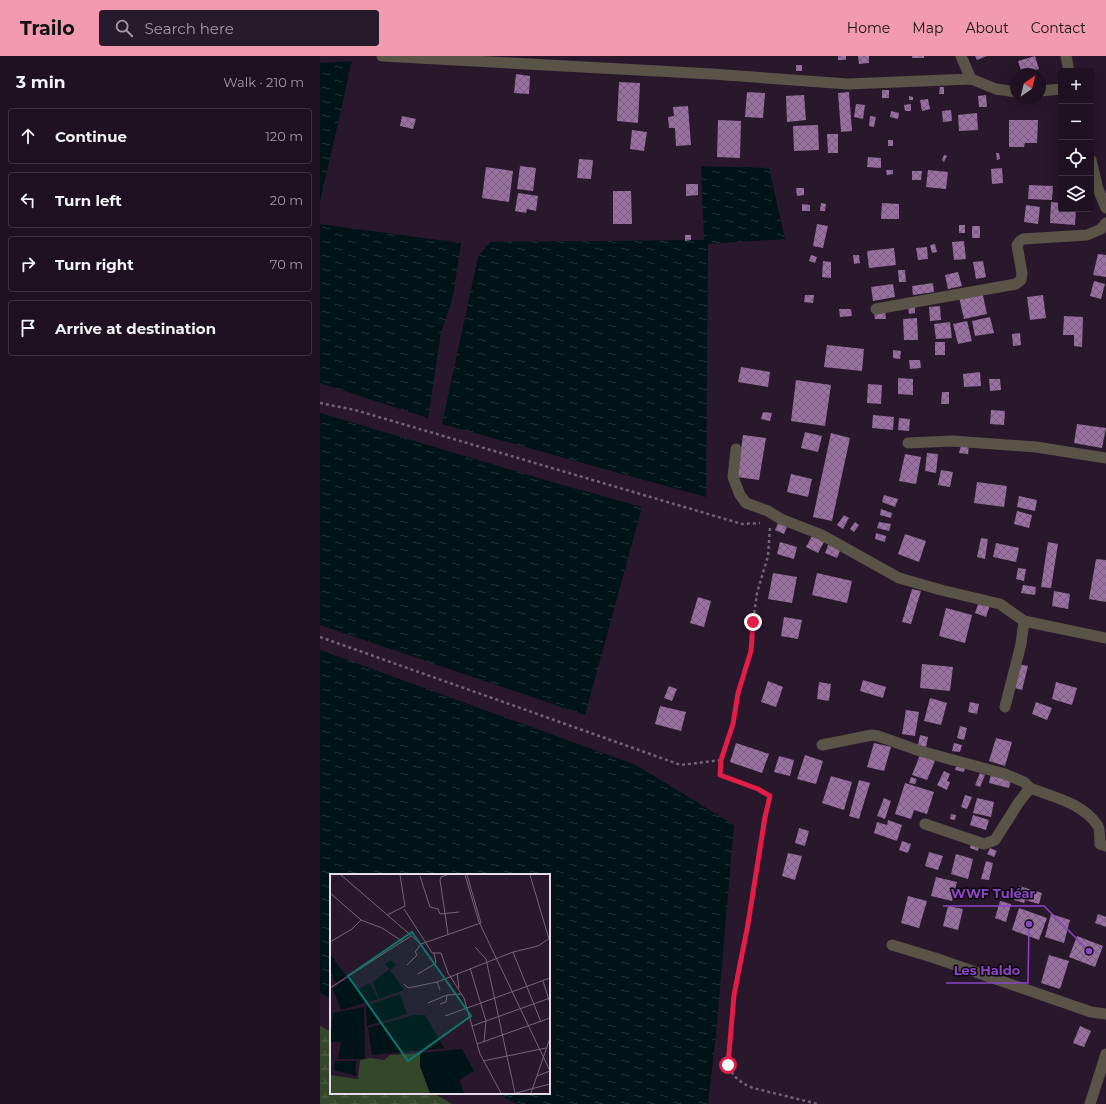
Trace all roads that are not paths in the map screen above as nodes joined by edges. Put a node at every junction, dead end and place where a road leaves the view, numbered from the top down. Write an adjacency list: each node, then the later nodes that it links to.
1 (382, 56): 5 (street)
2 (961, 56): 5 (street)
3 (1066, 56): 4 (street)
4 (1068, 68)
5 (971, 78): 8 (street)
6 (1058, 89): 7 (street)
7 (1046, 90)
8 (1010, 91)
9 (1094, 172): 10 (street)
10 (1106, 208)
11 (1106, 222): 12 (street)
12 (876, 309)
13 (908, 443): 15 (street)
14 (736, 449): 16 (street)
15 (1106, 458)
16 (1024, 621): 17 (street); 18 (street)
17 (1106, 638)
18 (1005, 707)
19 (822, 745): 20 (street)
20 (1030, 788): 21 (street); 22 (street)
21 (925, 824)
22 (1106, 846)
23 (892, 945): 24 (street)
24 (1106, 1014)
25 (1106, 1054): 26 (street)
26 (1090, 1104)

